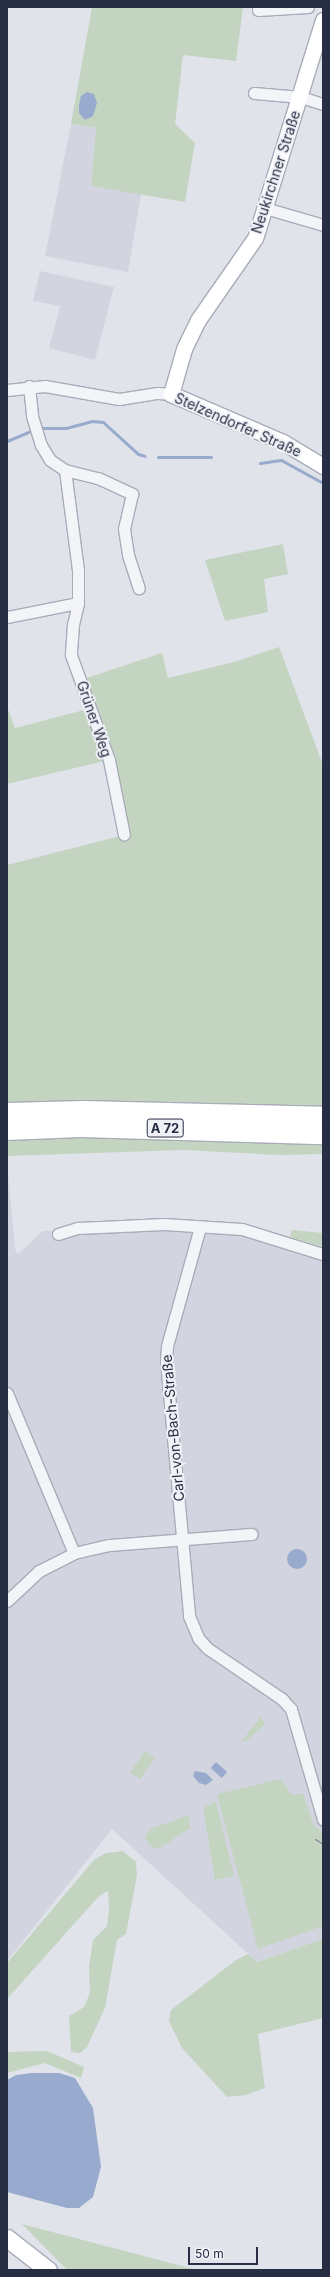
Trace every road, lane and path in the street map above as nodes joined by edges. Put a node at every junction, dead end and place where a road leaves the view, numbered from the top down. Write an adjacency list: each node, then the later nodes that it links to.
1 (308, 7): 2 (street)
2 (258, 10)
3 (323, 20): 5 (main road, Neukirchner Straße)
4 (254, 93): 5 (street, Neukirchner Straße)
5 (300, 96): 6 (street); 7 (main road, Neukirchner Straße)
6 (323, 104)
7 (265, 208): 8 (street); 11 (main road, Neukirchner Straße)
8 (323, 225)
9 (29, 386): 10 (street, Stelzendorfer Straße); 11 (street, Stelzendorfer Straße); 13 (street)
10 (7, 390)
11 (171, 394): 12 (main road, Stelzendorfer Straße)
12 (323, 466)
13 (65, 470): 14 (street); 15 (street, Grüner Weg)
14 (139, 588)
15 (78, 603): 16 (street); 17 (street, Grüner Weg)
16 (7, 617)
17 (124, 835)
18 (7, 1112): 19 (highway, A 72)
19 (323, 1116)
20 (7, 1130): 21 (highway, A 72)
21 (323, 1134)
22 (200, 1227): 23 (street); 24 (street); 27 (street, Carl-von-Bach-Straße)
23 (58, 1234)
24 (323, 1254)
25 (7, 1393): 28 (street)
26 (252, 1534): 27 (street)
27 (182, 1538): 28 (street); 30 (street, Carl-von-Bach-Straße)
28 (74, 1553): 29 (street)
29 (7, 1601)
30 (320, 1792): 31 (street, Carl-von-Bach-Straße)
31 (323, 1818)
32 (7, 2238): 35 (main road)
33 (7, 2252): 34 (main road)
34 (31, 2270)
35 (48, 2270)

